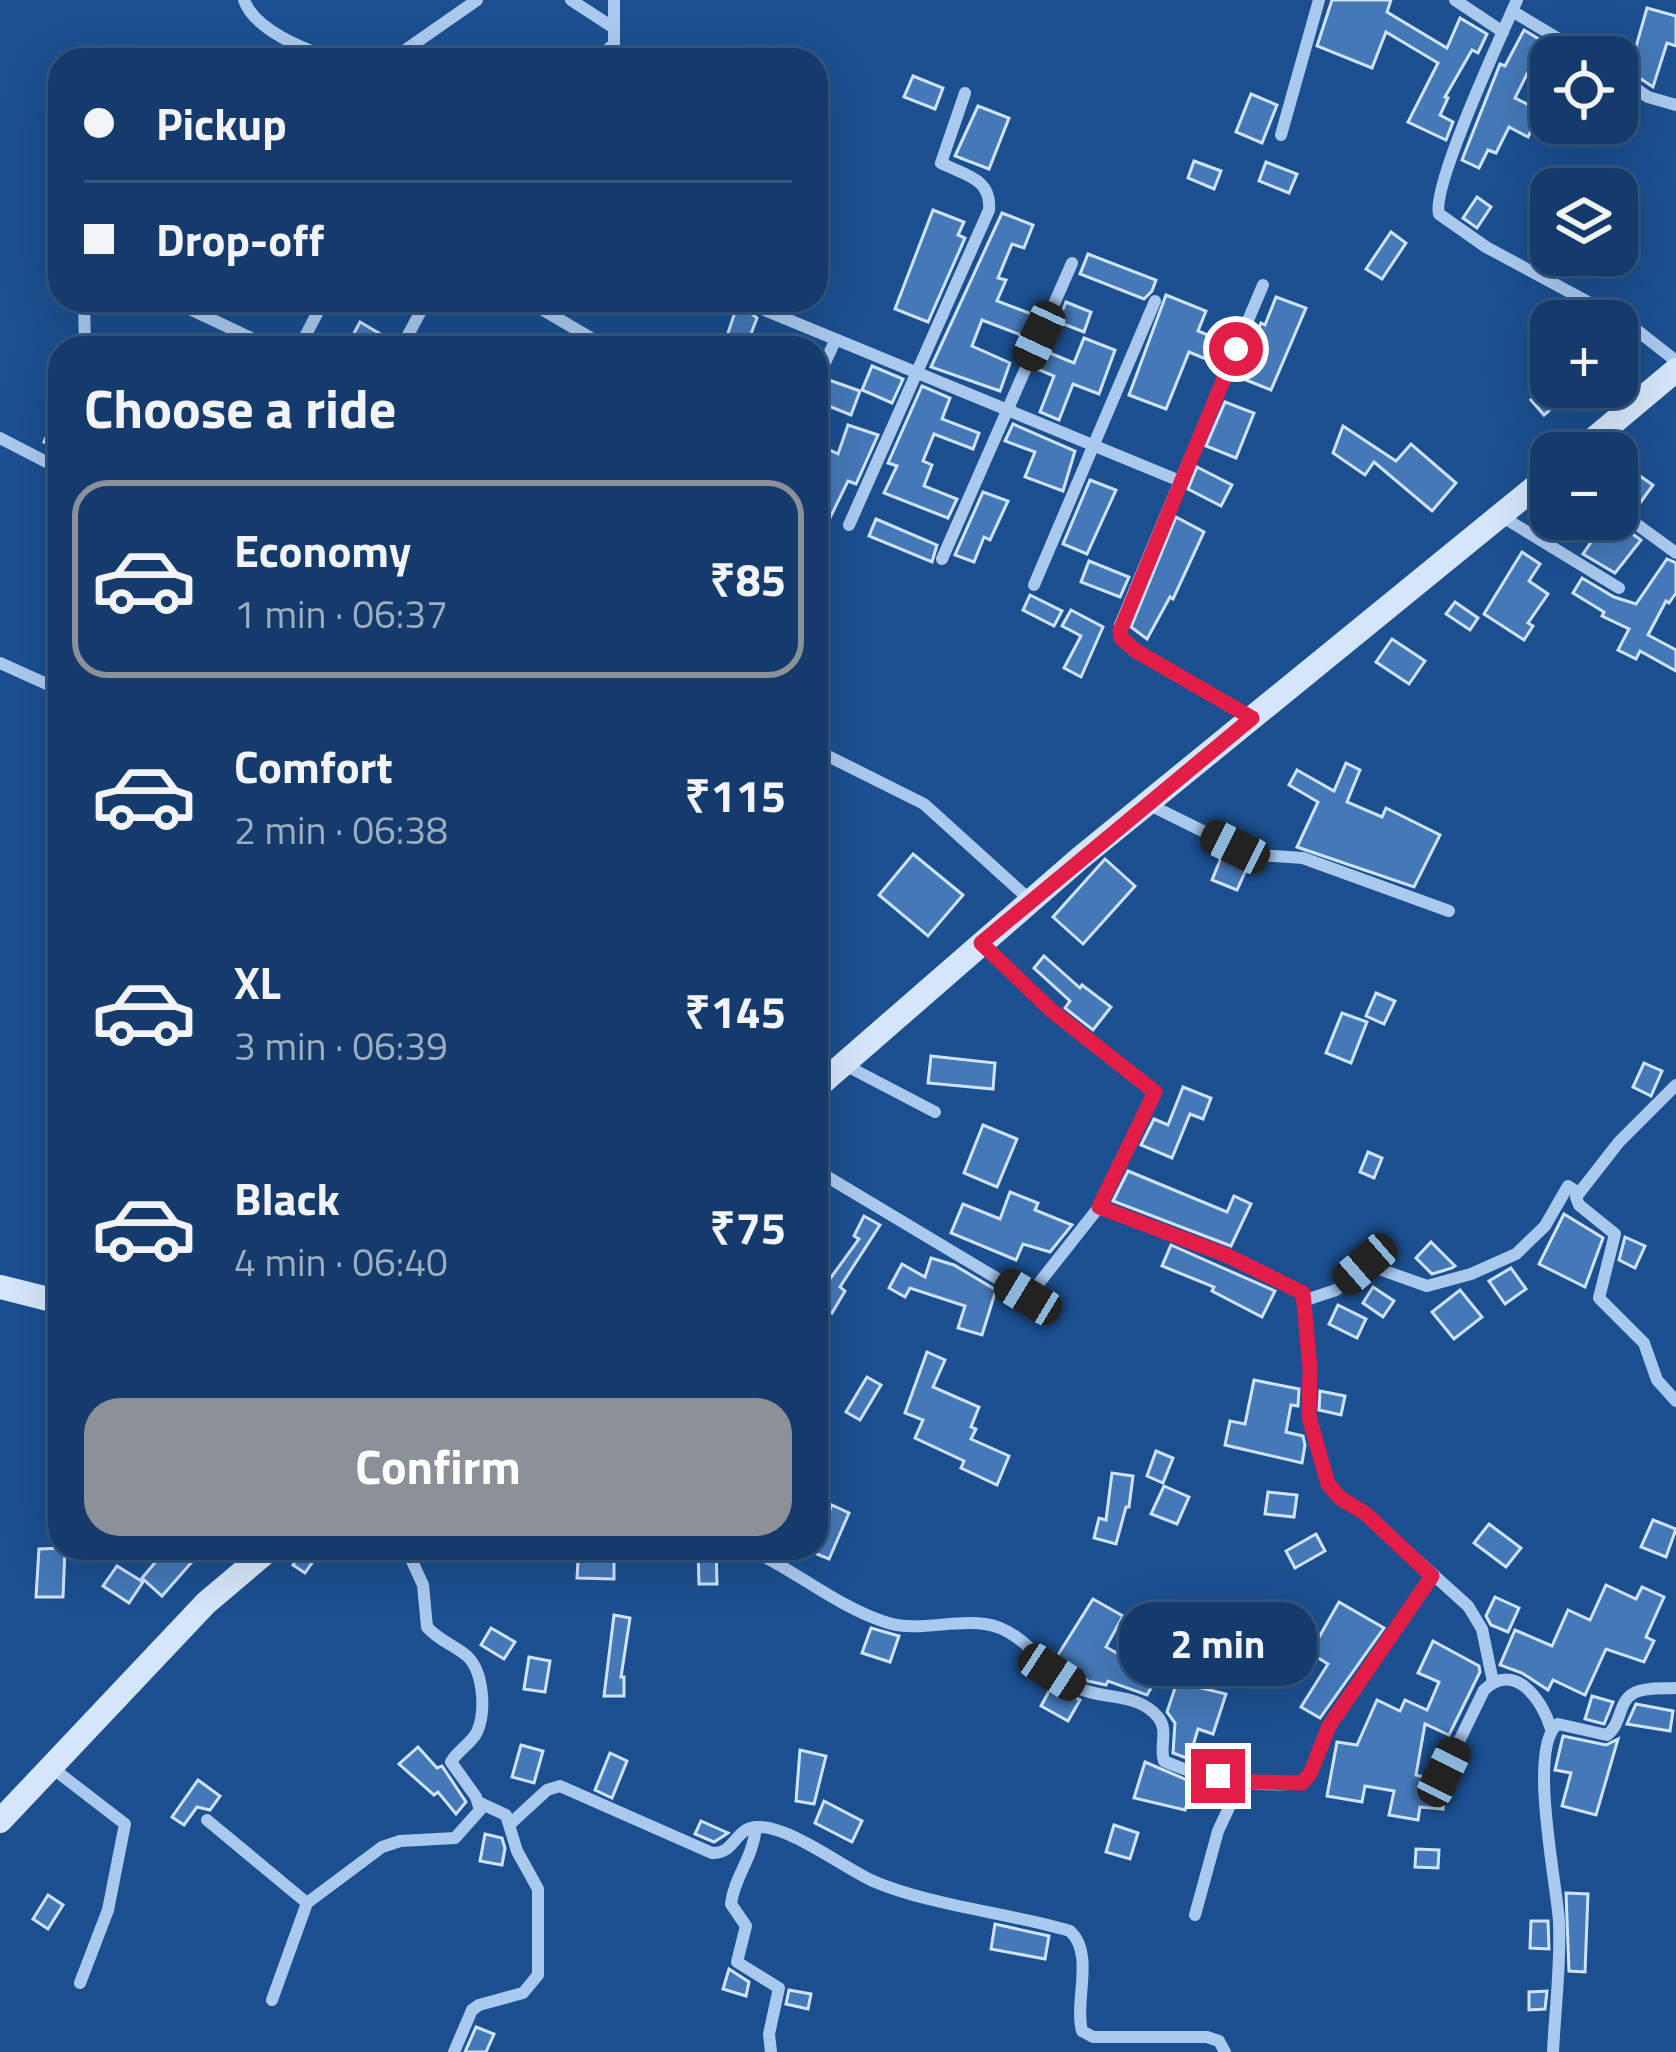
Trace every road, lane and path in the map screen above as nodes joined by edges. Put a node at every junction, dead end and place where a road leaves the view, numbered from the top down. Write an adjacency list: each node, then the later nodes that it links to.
1 (244, 0): 11 (street)
2 (477, 0): 12 (street)
3 (571, 0): 8 (street)
4 (614, 0): 8 (street)
5 (1319, 0): 17 (street)
6 (1455, 0): 9 (street)
7 (1515, 5): 9 (street); 10 (street)
8 (614, 28): 13 (street)
9 (1503, 32): 30 (street)
10 (1559, 36)
11 (310, 48)
12 (408, 48)
13 (609, 48)
14 (1638, 90): 16 (street)
15 (965, 93): 31 (street)
16 (1676, 105)
17 (1281, 135)
18 (1072, 263): 32 (street)
19 (1263, 285): 37 (street)
20 (1155, 301): 35 (street)
21 (196, 312): 24 (street)
22 (546, 312): 25 (street)
23 (768, 312): 26 (street)
24 (247, 336)
25 (588, 336)
26 (824, 336)
27 (828, 338): 28 (street)
28 (835, 341): 29 (street); 31 (street)
29 (828, 356)
30 (1676, 366): 33 (main road)
31 (917, 376): 32 (street); 40 (street)
32 (1006, 410): 35 (street); 43 (street)
33 (1601, 432)
34 (0, 438): 36 (street)
35 (1094, 446): 37 (street); 44 (street)
36 (48, 464)
37 (1180, 481): 48 (street)
38 (1530, 492): 39 (main road)
39 (1501, 516): 45 (street); 48 (main road)
40 (849, 525)
41 (1638, 525): 42 (street)
42 (1676, 553)
43 (942, 559)
44 (1034, 585)
45 (1619, 588)
46 (0, 663): 47 (street)
47 (48, 685)
48 (1252, 718): 50 (main road)
49 (828, 756): 51 (street)
50 (1146, 804): 51 (main road); 52 (street)
51 (1031, 901): 53 (main road)
52 (1449, 911)
53 (981, 943): 54 (main road); 60 (street)
54 (844, 1064): 55 (main road); 57 (street)
55 (828, 1078)
56 (1676, 1085): 59 (street)
57 (935, 1112)
58 (828, 1177): 60 (street)
59 (1579, 1193): 63 (street); 64 (street)
60 (1099, 1207): 63 (street)
61 (0, 1287): 62 (main road)
62 (48, 1299)
63 (1306, 1300): 68 (street)
64 (1676, 1401)
65 (257, 1560): 72 (main road)
66 (412, 1560): 75 (street)
67 (769, 1560): 74 (street)
68 (1432, 1576): 69 (street); 74 (street)
69 (1493, 1682): 71 (street); 73 (street)
70 (1676, 1688): 71 (street)
71 (1551, 1729): 87 (street)
72 (50, 1766): 77 (main road); 82 (street)
73 (1444, 1772)
74 (1242, 1780): 81 (street)
75 (480, 1803): 78 (street); 80 (street)
76 (207, 1820): 80 (street)
77 (0, 1821)
78 (510, 1824): 79 (street); 84 (street)
79 (756, 1827): 85 (street); 86 (street)
80 (307, 1904): 83 (street)
81 (1196, 1915)
82 (80, 1983)
83 (272, 2000)
84 (454, 2052)
85 (771, 2052)
86 (1225, 2052)
87 (1553, 2052)

